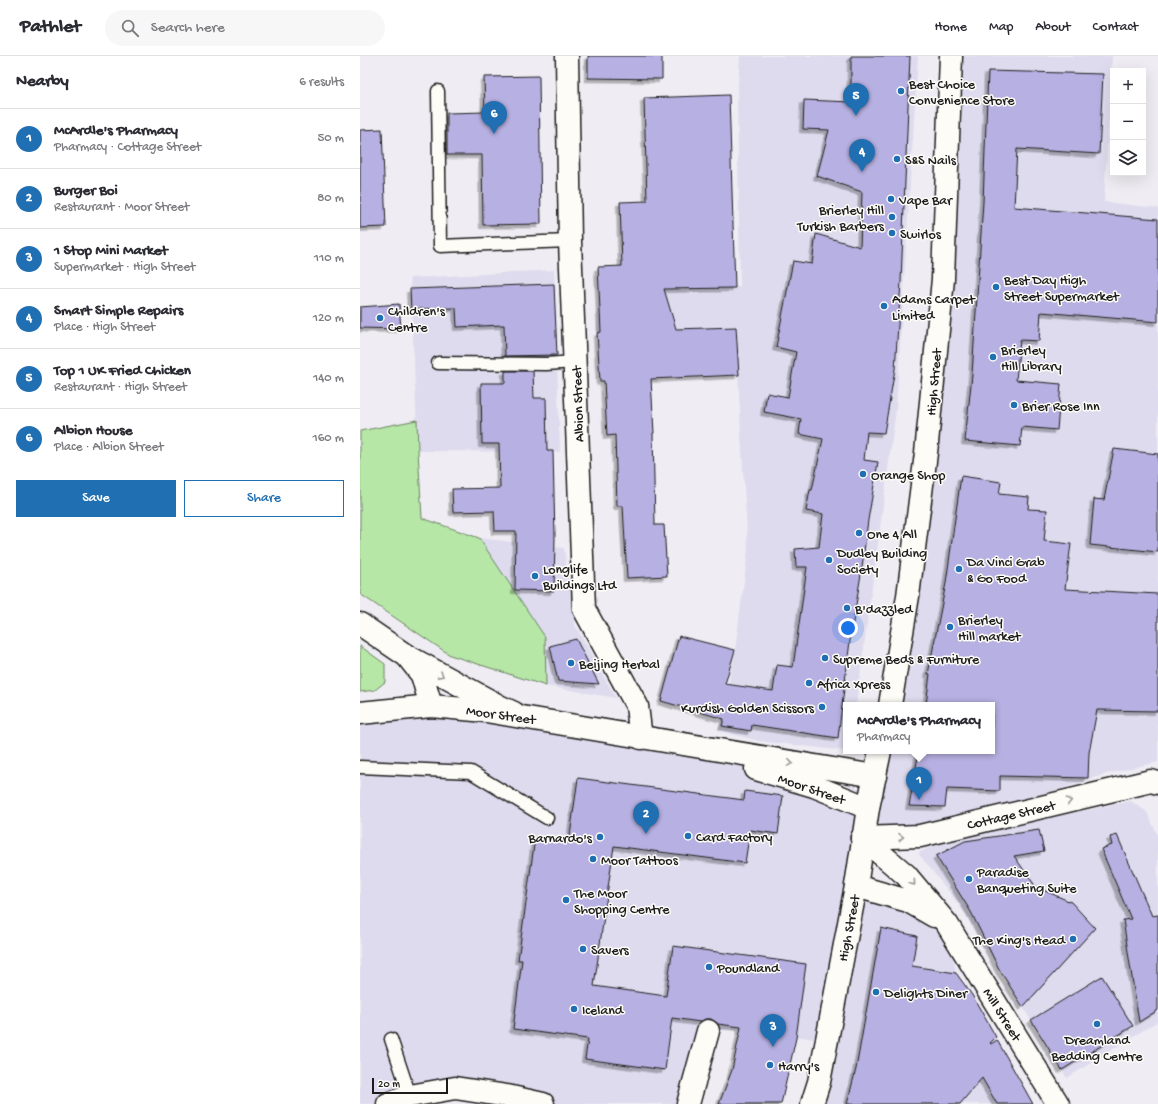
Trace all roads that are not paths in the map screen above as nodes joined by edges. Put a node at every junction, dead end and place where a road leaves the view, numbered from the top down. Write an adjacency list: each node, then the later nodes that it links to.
1 (567, 56): 4 (street, Albion Street)
2 (951, 56): 9 (street, High Street)
3 (438, 90): 4 (lane)
4 (570, 241): 5 (street, Albion Street)
5 (575, 362): 6 (lane); 13 (street, Albion Street)
6 (438, 363)
7 (360, 624): 8 (street)
8 (407, 656): 10 (street); 12 (street, one-way to 12)
9 (890, 702)
10 (431, 706): 11 (street, Moor Street); 12 (street, Moor Street)
11 (360, 713)
12 (525, 717): 13 (street, Moor Street)
13 (641, 738): 16 (street, Moor Street, one-way to 16); 18 (street, Moor Street)
14 (879, 754): 16 (street, High Street)
15 (360, 767): 19 (lane)
16 (875, 776): 18 (street, High Street)
17 (1158, 782): 20 (street, Cottage Street, one-way to 17)
18 (868, 808): 20 (street, High Street)
19 (547, 818)
20 (862, 838): 21 (street, High Street); 22 (street, Mill Street, one-way to 22)
21 (856, 886): 22 (street, Mill Street); 29 (street, High Street)
22 (947, 924): 30 (street, Mill Street)
23 (708, 1031): 28 (street)
24 (391, 1039): 25 (lane)
25 (410, 1096): 26 (street); 27 (street)
26 (388, 1104)
27 (543, 1104)
28 (688, 1104)
29 (812, 1104)
30 (1058, 1104)

